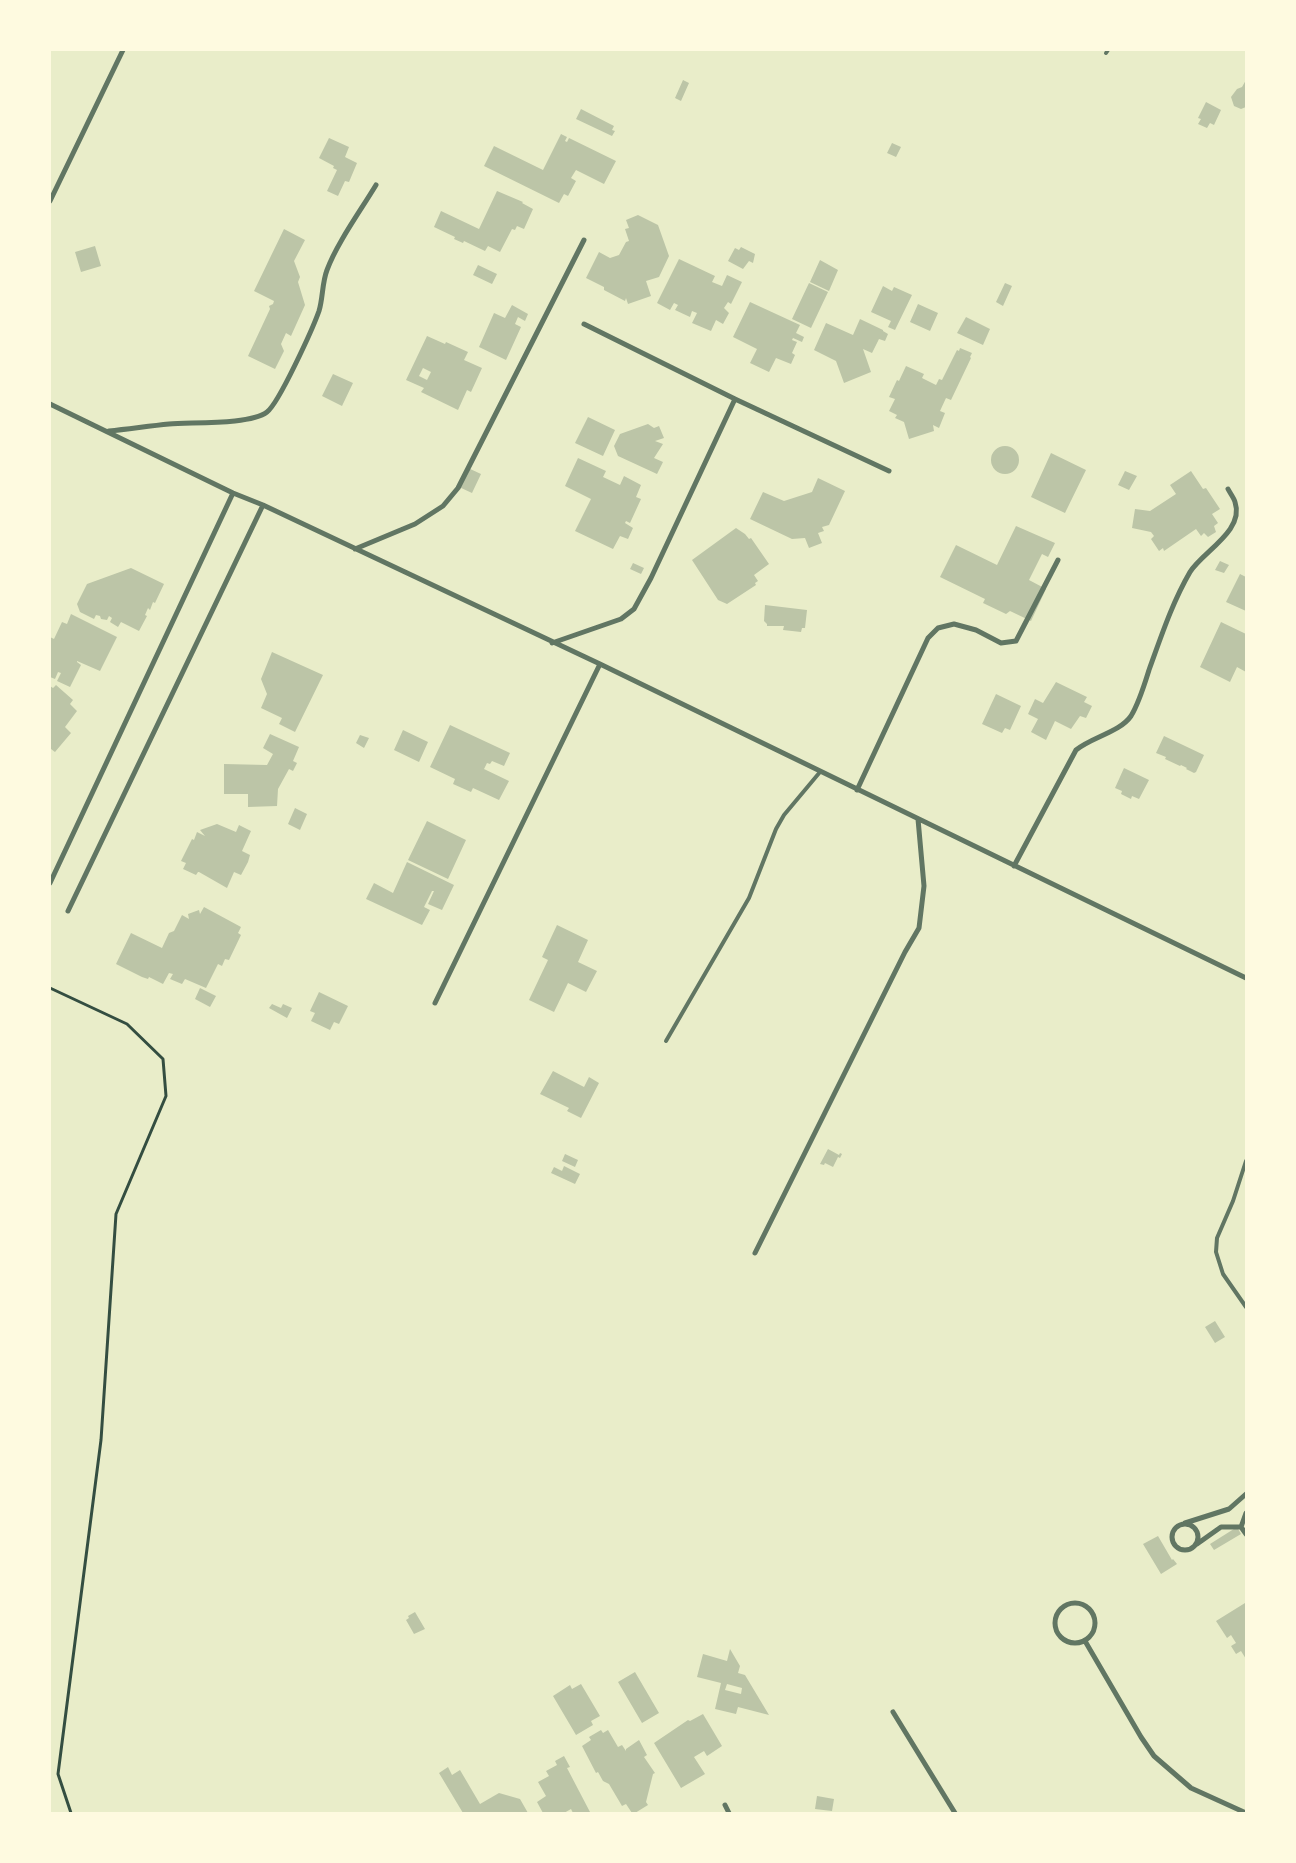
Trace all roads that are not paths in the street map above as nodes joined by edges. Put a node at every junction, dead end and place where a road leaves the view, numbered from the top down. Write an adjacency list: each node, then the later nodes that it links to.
1 (123, 50): 3 (street)
2 (376, 184): 8 (street)
3 (50, 201)
4 (584, 240): 13 (street)
5 (584, 324): 6 (street)
6 (735, 399): 9 (street); 15 (street)
7 (50, 404): 8 (street)
8 (108, 432): 11 (street)
9 (890, 470)
10 (1228, 489): 20 (street)
11 (233, 493): 12 (street); 21 (street)
12 (264, 505): 13 (street); 22 (street)
13 (355, 549): 15 (street)
14 (1058, 560): 18 (street)
15 (552, 643): 16 (street)
16 (600, 664): 17 (street); 24 (street)
17 (820, 772): 18 (street); 25 (lane)
18 (857, 790): 19 (street)
19 (918, 820): 20 (street); 27 (street)
20 (1014, 866): 23 (street)
21 (50, 883)
22 (68, 911)
23 (1246, 978)
24 (435, 1003)
25 (666, 1041)
26 (1246, 1161): 28 (lane)
27 (756, 1253)
28 (1246, 1307)
29 (1246, 1494): 31 (street)
30 (1246, 1514): 32 (street)
31 (1184, 1524): 34 (street); 34 (street)
32 (1241, 1527): 33 (street); 34 (street)
33 (1246, 1534)
34 (1193, 1547)
35 (1085, 1641): 35 (street); 40 (street)
36 (893, 1712): 39 (street)
37 (725, 1805): 38 (street)
38 (729, 1813)
39 (955, 1813)
40 (1246, 1813)

